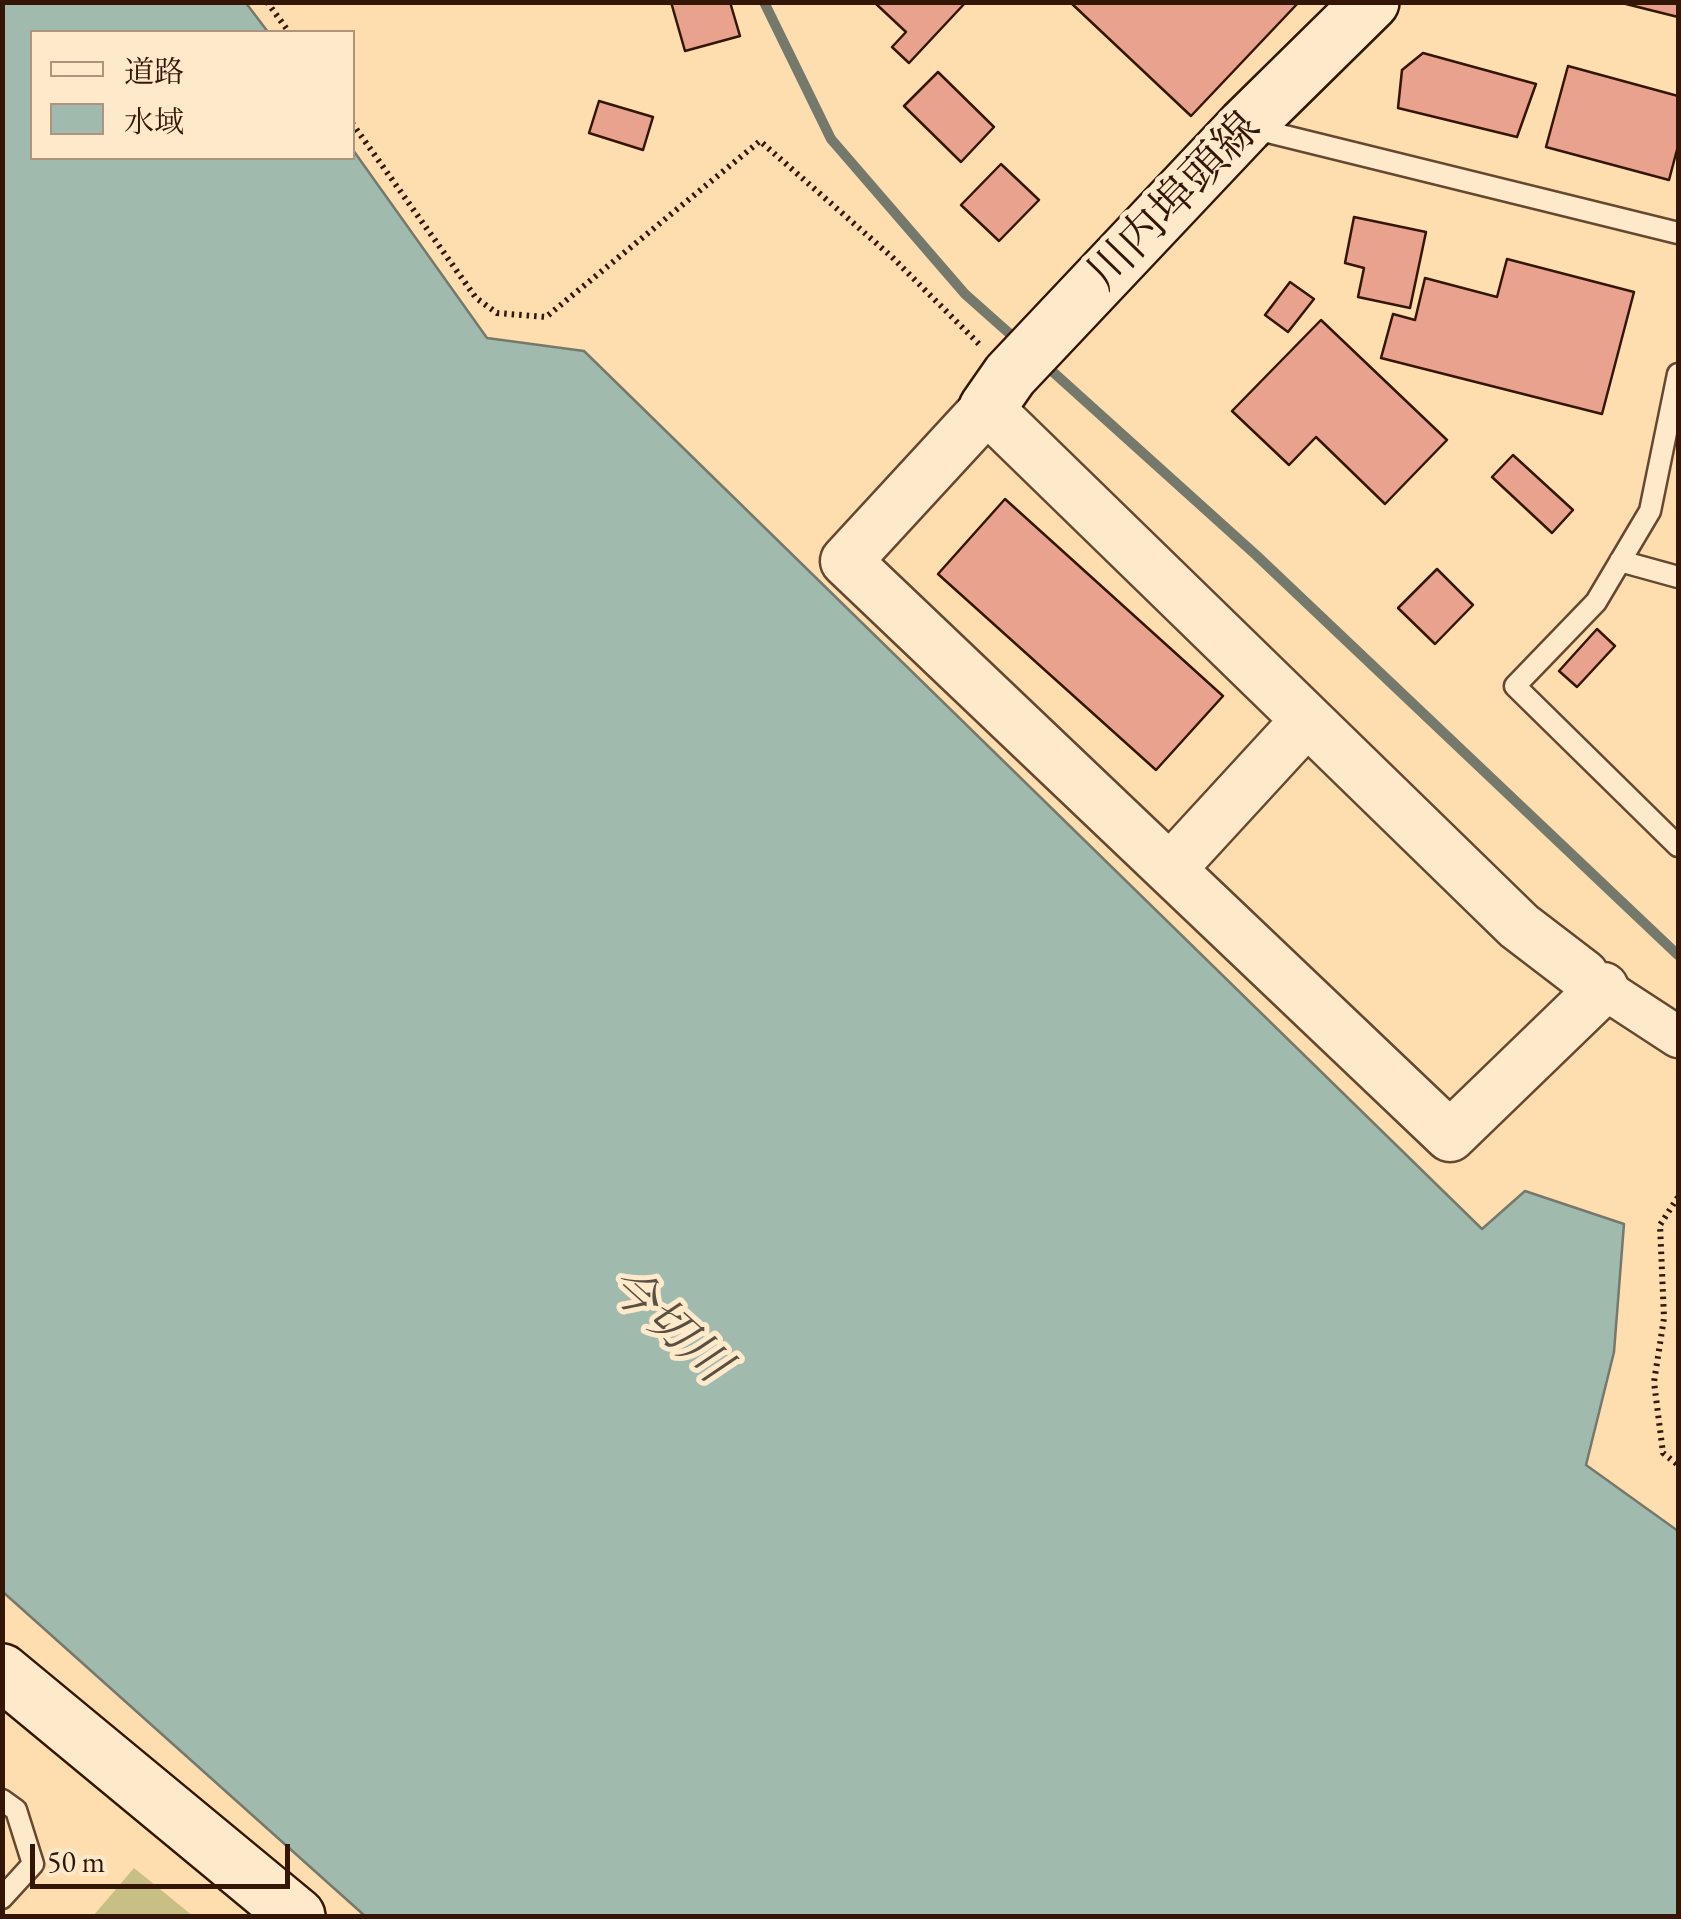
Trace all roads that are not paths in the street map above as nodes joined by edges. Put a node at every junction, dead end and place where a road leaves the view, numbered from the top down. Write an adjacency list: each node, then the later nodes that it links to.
1 (1372, 2): 2 (main road, 川内埠頭線)
2 (1245, 126): 3 (lane); 5 (main road, 川内埠頭線)
3 (1678, 233)
4 (1678, 374): 6 (lane)
5 (987, 408): 8 (street); 10 (street)
6 (1620, 561): 7 (lane); 9 (lane)
7 (1678, 577)
8 (1308, 720): 10 (street); 11 (street)
9 (1678, 846)
10 (1170, 870): 11 (street)
11 (1593, 982): 12 (street)
12 (1678, 1037)
13 (2, 1672): 16 (main road)
14 (2, 1800): 15 (lane)
15 (2, 1898)
16 (298, 1916)

